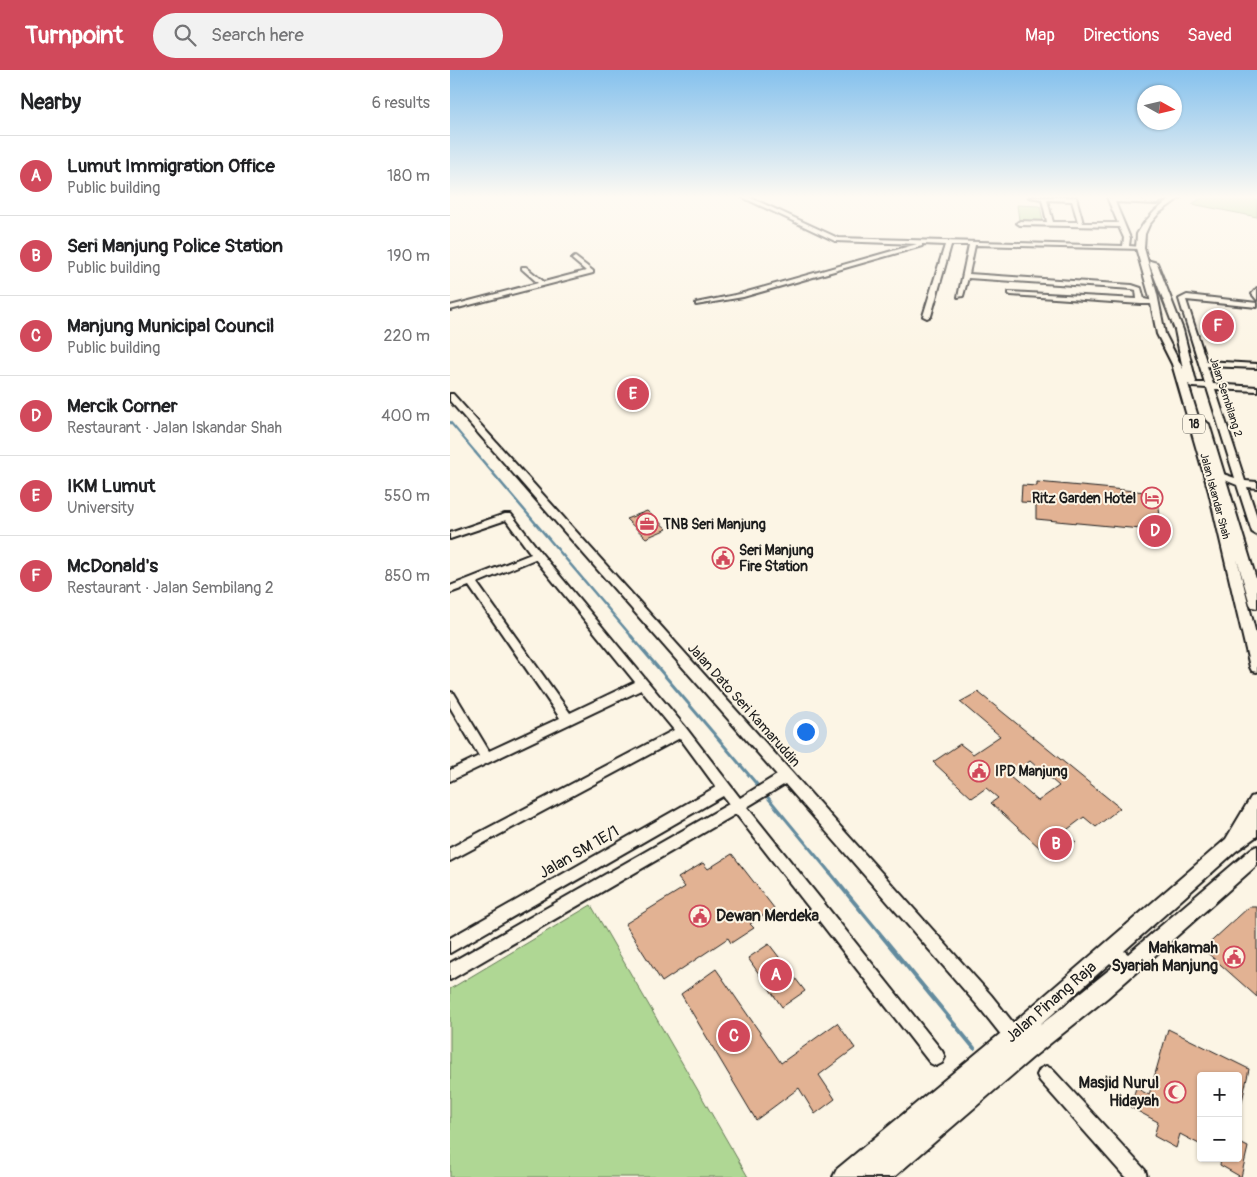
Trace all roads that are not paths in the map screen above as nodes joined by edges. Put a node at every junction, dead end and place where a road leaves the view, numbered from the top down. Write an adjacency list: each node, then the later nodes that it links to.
1 (1140, 248): 17 (main road, Jalan Iskandar Shah / 18)
2 (908, 249): 18 (street)
3 (947, 249): 21 (street)
4 (972, 249): 8 (street)
5 (1149, 249): 13 (main road, Jalan Iskandar Shah / 18)
6 (575, 259): 9 (street)
7 (524, 268): 9 (street)
8 (965, 276): 12 (street); 16 (street)
9 (544, 285): 20 (street)
10 (1257, 290): 14 (street)
11 (1011, 293): 16 (street)
12 (960, 296)
13 (1166, 297): 15 (street); 23 (main road, Jalan Iskandar Shah / 18)
14 (1257, 298)
15 (1182, 299): 19 (street); 26 (street, Jalan Sembilang 2)
16 (1141, 302): 17 (street)
17 (1155, 302): 22 (main road, Jalan Iskandar Shah / 18)
18 (698, 304)
19 (1257, 305)
20 (450, 308)
21 (928, 316)
22 (1159, 324): 23 (main road); 24 (main road, Jalan Iskandar Shah / 18)
23 (1176, 324): 25 (main road, Jalan Iskandar Shah / 18)
24 (1163, 338): 25 (main road); 42 (main road, Jalan Iskandar Shah / 18)
25 (1181, 339): 28 (main road, Jalan Iskandar Shah / 18)
26 (1203, 363): 27 (street); 29 (street, Jalan Sembilang 2)
27 (1257, 366)
28 (1192, 385): 29 (street); 32 (main road, Jalan Iskandar Shah / 18)
29 (1212, 386): 30 (street); 33 (street, Jalan Sembilang 2)
30 (1257, 389)
31 (450, 396): 49 (street, Jalan Dato Seri Kamaruddin)
32 (1220, 476): 33 (street); 35 (main road, Jalan Iskandar Shah / 18)
33 (1242, 484): 34 (street); 35 (street); 36 (street, Jalan Sembilang 2)
34 (1257, 485)
35 (1224, 491): 41 (main road, Jalan Iskandar Shah / 18)
36 (1257, 532)
37 (450, 536): 38 (street)
38 (537, 555): 39 (street); 43 (street)
39 (471, 582): 40 (street); 45 (street)
40 (450, 590)
41 (1257, 604)
42 (1257, 667)
43 (642, 684): 45 (street); 46 (street)
44 (450, 696): 47 (street)
45 (568, 720): 47 (street)
46 (682, 731): 50 (street); 56 (street)
47 (487, 759): 48 (street)
48 (450, 776)
49 (787, 776): 52 (street); 63 (street, Jalan Dato Seri Kamaruddin)
50 (725, 788): 52 (street); 59 (street, Jalan SM 1E/1)
51 (1257, 802): 54 (main road)
52 (738, 806): 62 (street); 64 (street)
53 (1257, 826): 54 (main road, Jalan Pinang Raja)
54 (1230, 846): 60 (main road, Jalan Pinang Raja)
55 (1257, 854): 58 (main road, Jalan Pinang Raja)
56 (450, 855)
57 (1257, 867): 58 (main road)
58 (1238, 871): 61 (main road, Jalan Pinang Raja)
59 (450, 946)
60 (1110, 950): 61 (main road); 63 (main road, Jalan Pinang Raja)
61 (1128, 967): 63 (main road, Jalan Pinang Raja)
62 (450, 972)
63 (1019, 1044): 66 (main road, Jalan Pinang Raja); 67 (main road, Jalan Pinang Raja)
64 (936, 1058)
65 (1046, 1075): 68 (street)
66 (845, 1177)
67 (876, 1177)
68 (1138, 1177)

